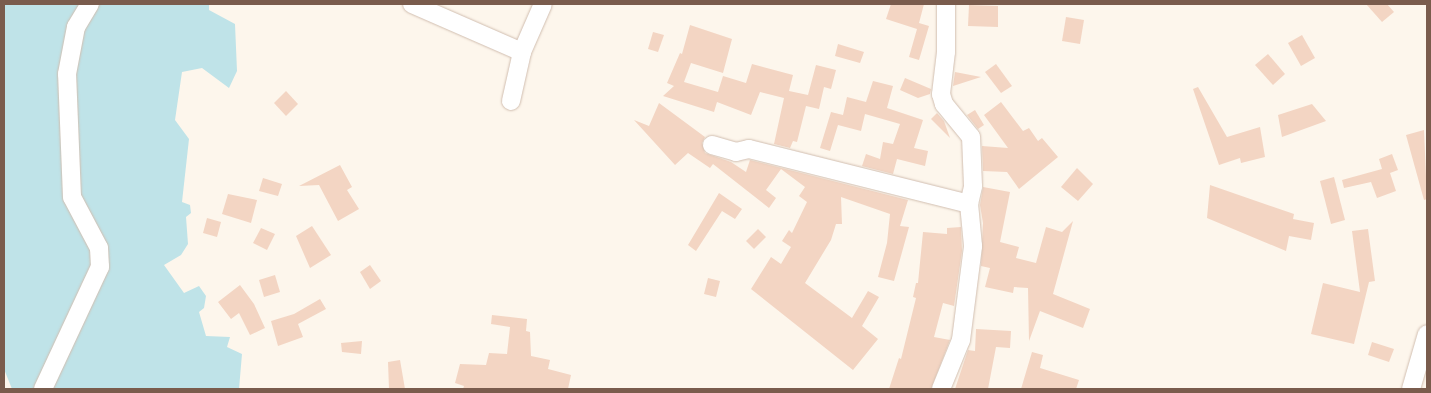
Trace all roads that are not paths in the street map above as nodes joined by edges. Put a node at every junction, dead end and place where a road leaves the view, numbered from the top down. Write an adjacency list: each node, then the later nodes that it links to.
1 (90, 4): 10 (street)
2 (414, 4): 5 (street)
3 (543, 4): 5 (street)
4 (946, 4): 8 (street)
5 (522, 52): 6 (street)
6 (511, 101)
7 (712, 145): 8 (street)
8 (969, 204): 11 (street)
9 (1427, 334): 12 (street)
10 (43, 389)
11 (941, 389)
12 (1411, 389)

